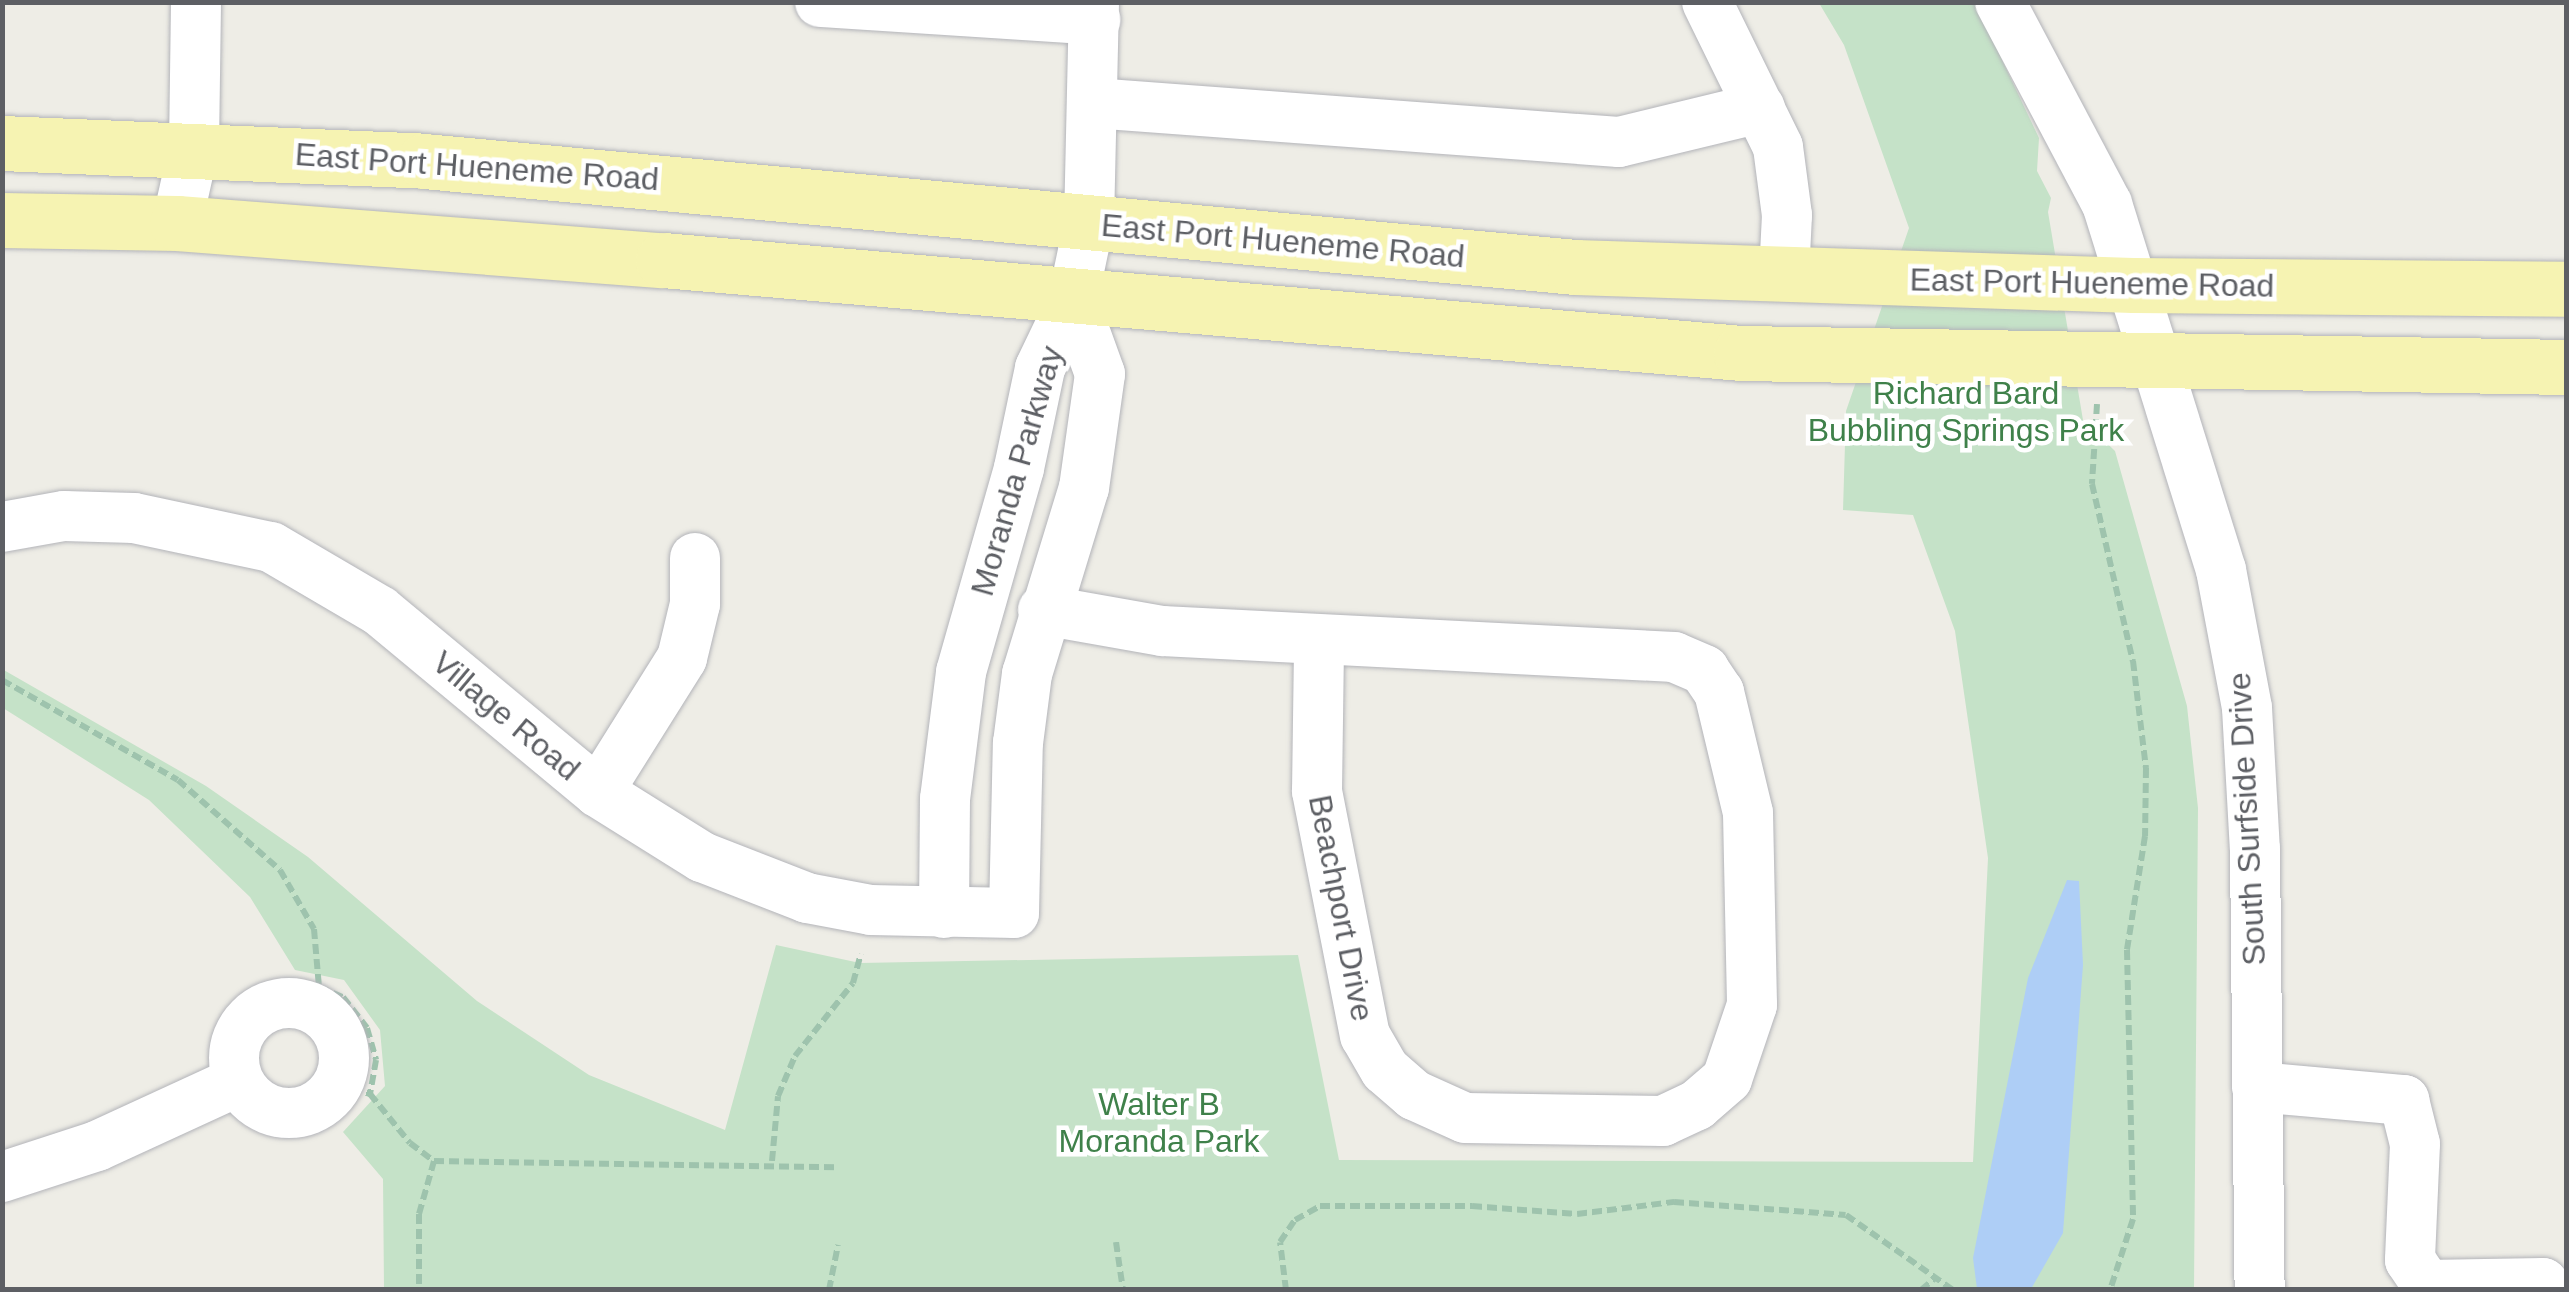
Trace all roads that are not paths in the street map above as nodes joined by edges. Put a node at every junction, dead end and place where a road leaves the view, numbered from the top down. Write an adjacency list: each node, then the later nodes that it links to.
1 (196, 2): 9 (street)
2 (820, 2): 5 (street)
3 (1707, 2): 7 (street)
4 (2000, 2): 14 (street, South Surfside Drive)
5 (1094, 11): 6 (street)
6 (1092, 103): 7 (street); 12 (street)
7 (1760, 108): 13 (street)
8 (2, 142): 9 (main road, East Port Hueneme Road)
9 (194, 147): 11 (street); 12 (main road, East Port Hueneme Road)
10 (2, 220): 11 (main road)
11 (177, 223): 16 (main road)
12 (1089, 223): 13 (main road, East Port Hueneme Road); 16 (street)
13 (1784, 274): 14 (main road, East Port Hueneme Road)
14 (2133, 286): 15 (main road, East Port Hueneme Road); 17 (street, South Surfside Drive)
15 (2566, 290)
16 (1074, 299): 17 (main road); 21 (street, Moranda Parkway); 24 (street, Moranda Parkway)
17 (2154, 361): 18 (main road); 27 (street, South Surfside Drive)
18 (2566, 367)
19 (2, 528): 23 (street, Village Road)
20 (696, 558): 23 (street)
21 (1044, 610): 22 (street, Beachport Drive); 25 (street, Moranda Parkway)
22 (1319, 641): 22 (street, Beachport Drive)
23 (598, 792): 24 (street, Village Road)
24 (944, 913): 25 (street, Village Road)
25 (1014, 913)
26 (238, 1081): 26 (street); 28 (street)
27 (2258, 1087): 29 (street, South Surfside Drive); 30 (street)
28 (2, 1177)
29 (2260, 1290)
30 (2548, 1290)

